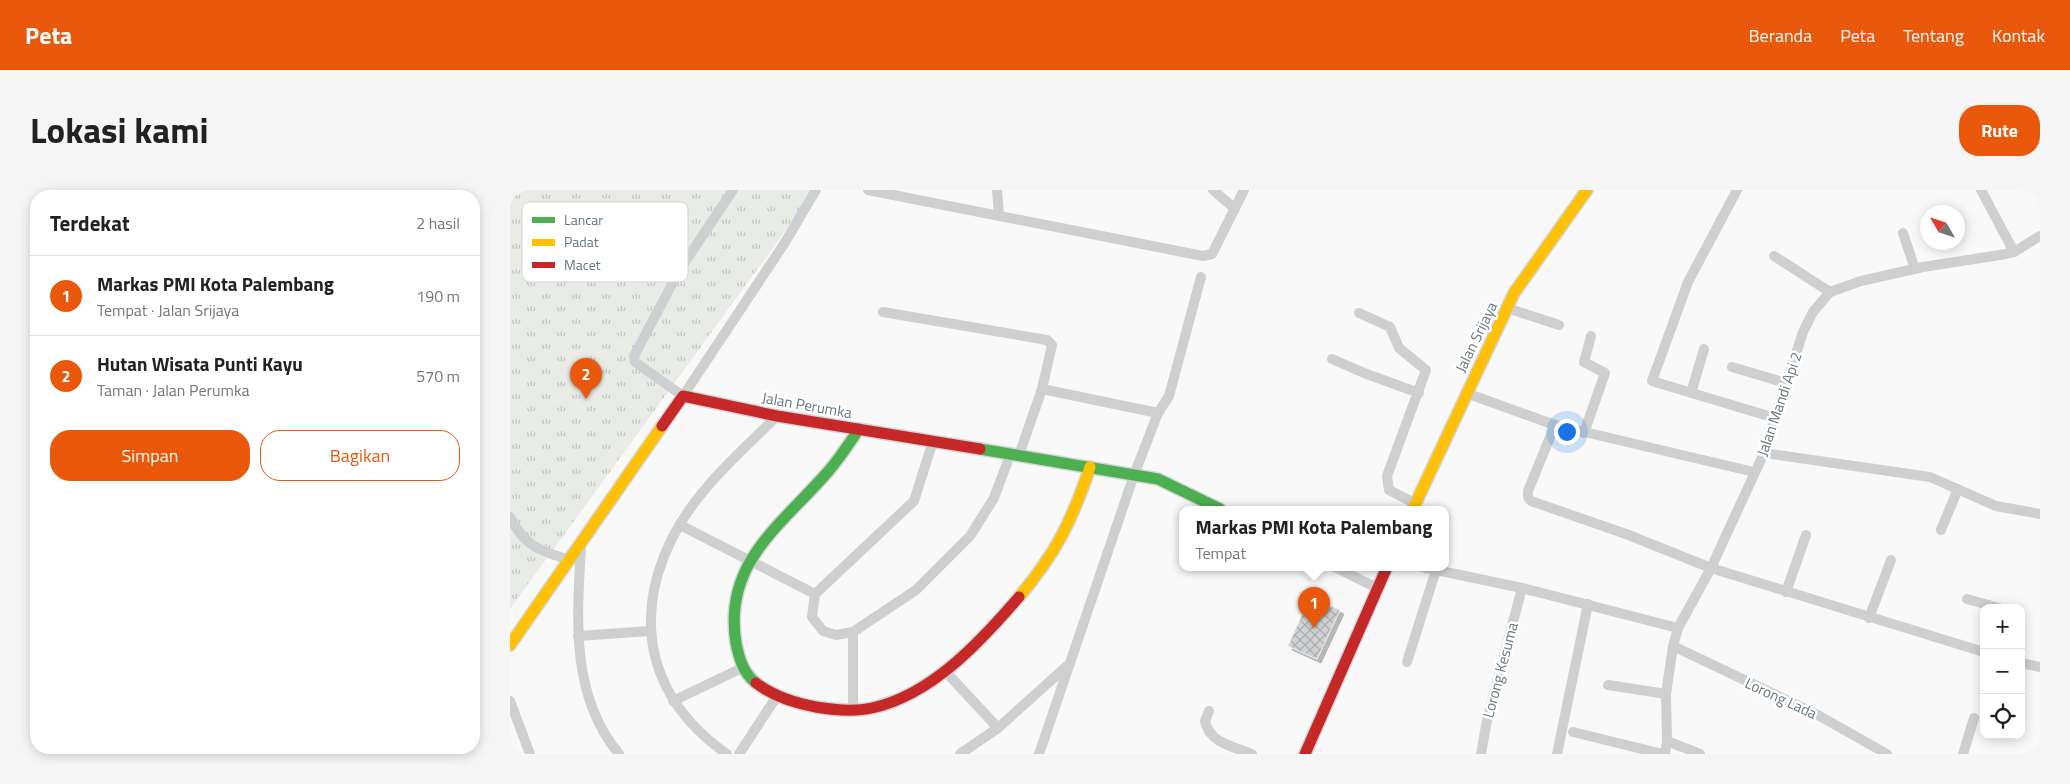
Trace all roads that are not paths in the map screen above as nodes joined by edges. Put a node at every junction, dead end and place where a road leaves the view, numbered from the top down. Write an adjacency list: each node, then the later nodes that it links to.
1 (733, 190): 16 (street)
2 (816, 190): 34 (street)
3 (868, 190): 11 (street)
4 (997, 190): 11 (street)
5 (1213, 190): 10 (street)
6 (1244, 190): 10 (street)
7 (1587, 190): 21 (street, Jalan Srijaya)
8 (1737, 190): 33 (street)
9 (1981, 190): 14 (street)
10 (1235, 208): 11 (street)
11 (999, 216)
12 (1903, 233): 17 (street)
13 (2040, 236): 14 (street)
14 (2014, 252): 17 (street)
15 (1774, 256): 20 (street)
16 (688, 258)
17 (1915, 269): 20 (street)
18 (1201, 277): 35 (street)
19 (673, 282): 34 (street)
20 (1830, 292): 29 (street, Jalan Mandi Api 2)
21 (1506, 308): 24 (street); 32 (street, Jalan Srijaya)
22 (883, 312): 30 (street)
23 (1358, 312): 31 (street)
24 (1559, 325)
25 (1592, 336): 40 (street)
26 (1704, 349): 33 (street)
27 (1332, 358): 31 (street)
28 (1732, 367): 29 (street)
29 (1786, 383): 37 (street, Jalan Mandi Api 2)
30 (1042, 389): 35 (street); 43 (street)
31 (1419, 393): 49 (street)
32 (1466, 393): 38 (street); 50 (street, Jalan Srijaya)
33 (1691, 393): 37 (street)
34 (683, 396): 36 (street, Jalan Perumka); 56 (street)
35 (1158, 412): 46 (street)
36 (777, 416): 39 (street, Jalan Perumka); 53 (street)
37 (1775, 418): 42 (street, Jalan Mandi Api 2)
38 (1556, 426): 40 (street); 60 (street)
39 (859, 429): 41 (street, Jalan Perumka); 59 (street)
40 (1584, 433): 45 (street)
41 (933, 441): 43 (street, Jalan Perumka); 68 (street)
42 (1764, 453): 45 (street, Jalan Mandi Api 2); 47 (street)
43 (1015, 455): 44 (street, Jalan Perumka); 75 (street)
44 (1090, 467): 46 (street, Jalan Perumka); 85 (street)
45 (1754, 472): 60 (street, Jalan Mandi Api 2)
46 (1134, 475): 48 (street, Jalan Perumka); 82 (street)
47 (1958, 489): 51 (street); 54 (street)
48 (1214, 506)
49 (1413, 506)
50 (1414, 506)
51 (2040, 514)
52 (510, 517): 57 (street)
53 (680, 525): 59 (street); 74 (street)
54 (1941, 530)
55 (1806, 535): 67 (street)
56 (581, 545): 57 (street); 76 (street)
57 (570, 560): 77 (street)
58 (1891, 560): 72 (street)
59 (750, 561): 68 (street); 84 (street)
60 (1711, 568): 67 (street); 73 (street, Jalan Mandi Api 2)
61 (1343, 571): 65 (street)
62 (1385, 571): 65 (street)
63 (1436, 571): 80 (street)
64 (1441, 571): 66 (street)
65 (1377, 588): 104 (street)
66 (1522, 588): 70 (street); 105 (street, Lorong Kesuma)
67 (1786, 592): 72 (street)
68 (815, 594): 75 (street)
69 (1967, 599): 71 (street)
70 (1588, 604): 73 (street); 106 (street)
71 (1985, 604)
72 (1869, 618): 79 (street)
73 (1678, 628): 78 (street, Jalan Mandi Api 2)
74 (650, 631): 76 (street); 89 (street)
75 (854, 632): 91 (street)
76 (578, 636): 98 (street)
77 (510, 646)
78 (1673, 646): 87 (street, Jalan Mandi Api 2); 109 (street, Lorong Lada)
79 (1980, 651)
80 (1407, 662)
81 (2025, 664): 83 (street)
82 (1068, 665): 94 (street); 102 (street)
83 (2040, 667)
84 (744, 668): 88 (street); 89 (street)
85 (945, 670): 91 (street); 94 (street)
86 (1608, 685): 87 (street)
87 (1666, 694): 96 (street, Jalan Mandi Api 2)
88 (777, 696): 91 (street); 100 (street)
89 (673, 700): 99 (street)
90 (510, 701): 97 (street)
91 (854, 710)
92 (1209, 711): 103 (street)
93 (1974, 718): 110 (street)
94 (998, 728): 101 (street)
95 (1573, 732): 107 (street)
96 (1667, 741): 107 (street, Jalan Mandi Api 2); 108 (street)
97 (530, 754)
98 (619, 754)
99 (727, 754)
100 (739, 754)
101 (960, 754)
102 (1039, 754)
103 (1252, 754)
104 (1305, 754)
105 (1481, 754)
106 (1557, 754)
107 (1664, 754)
108 (1700, 754)
109 (1887, 754)
110 (1963, 754)

